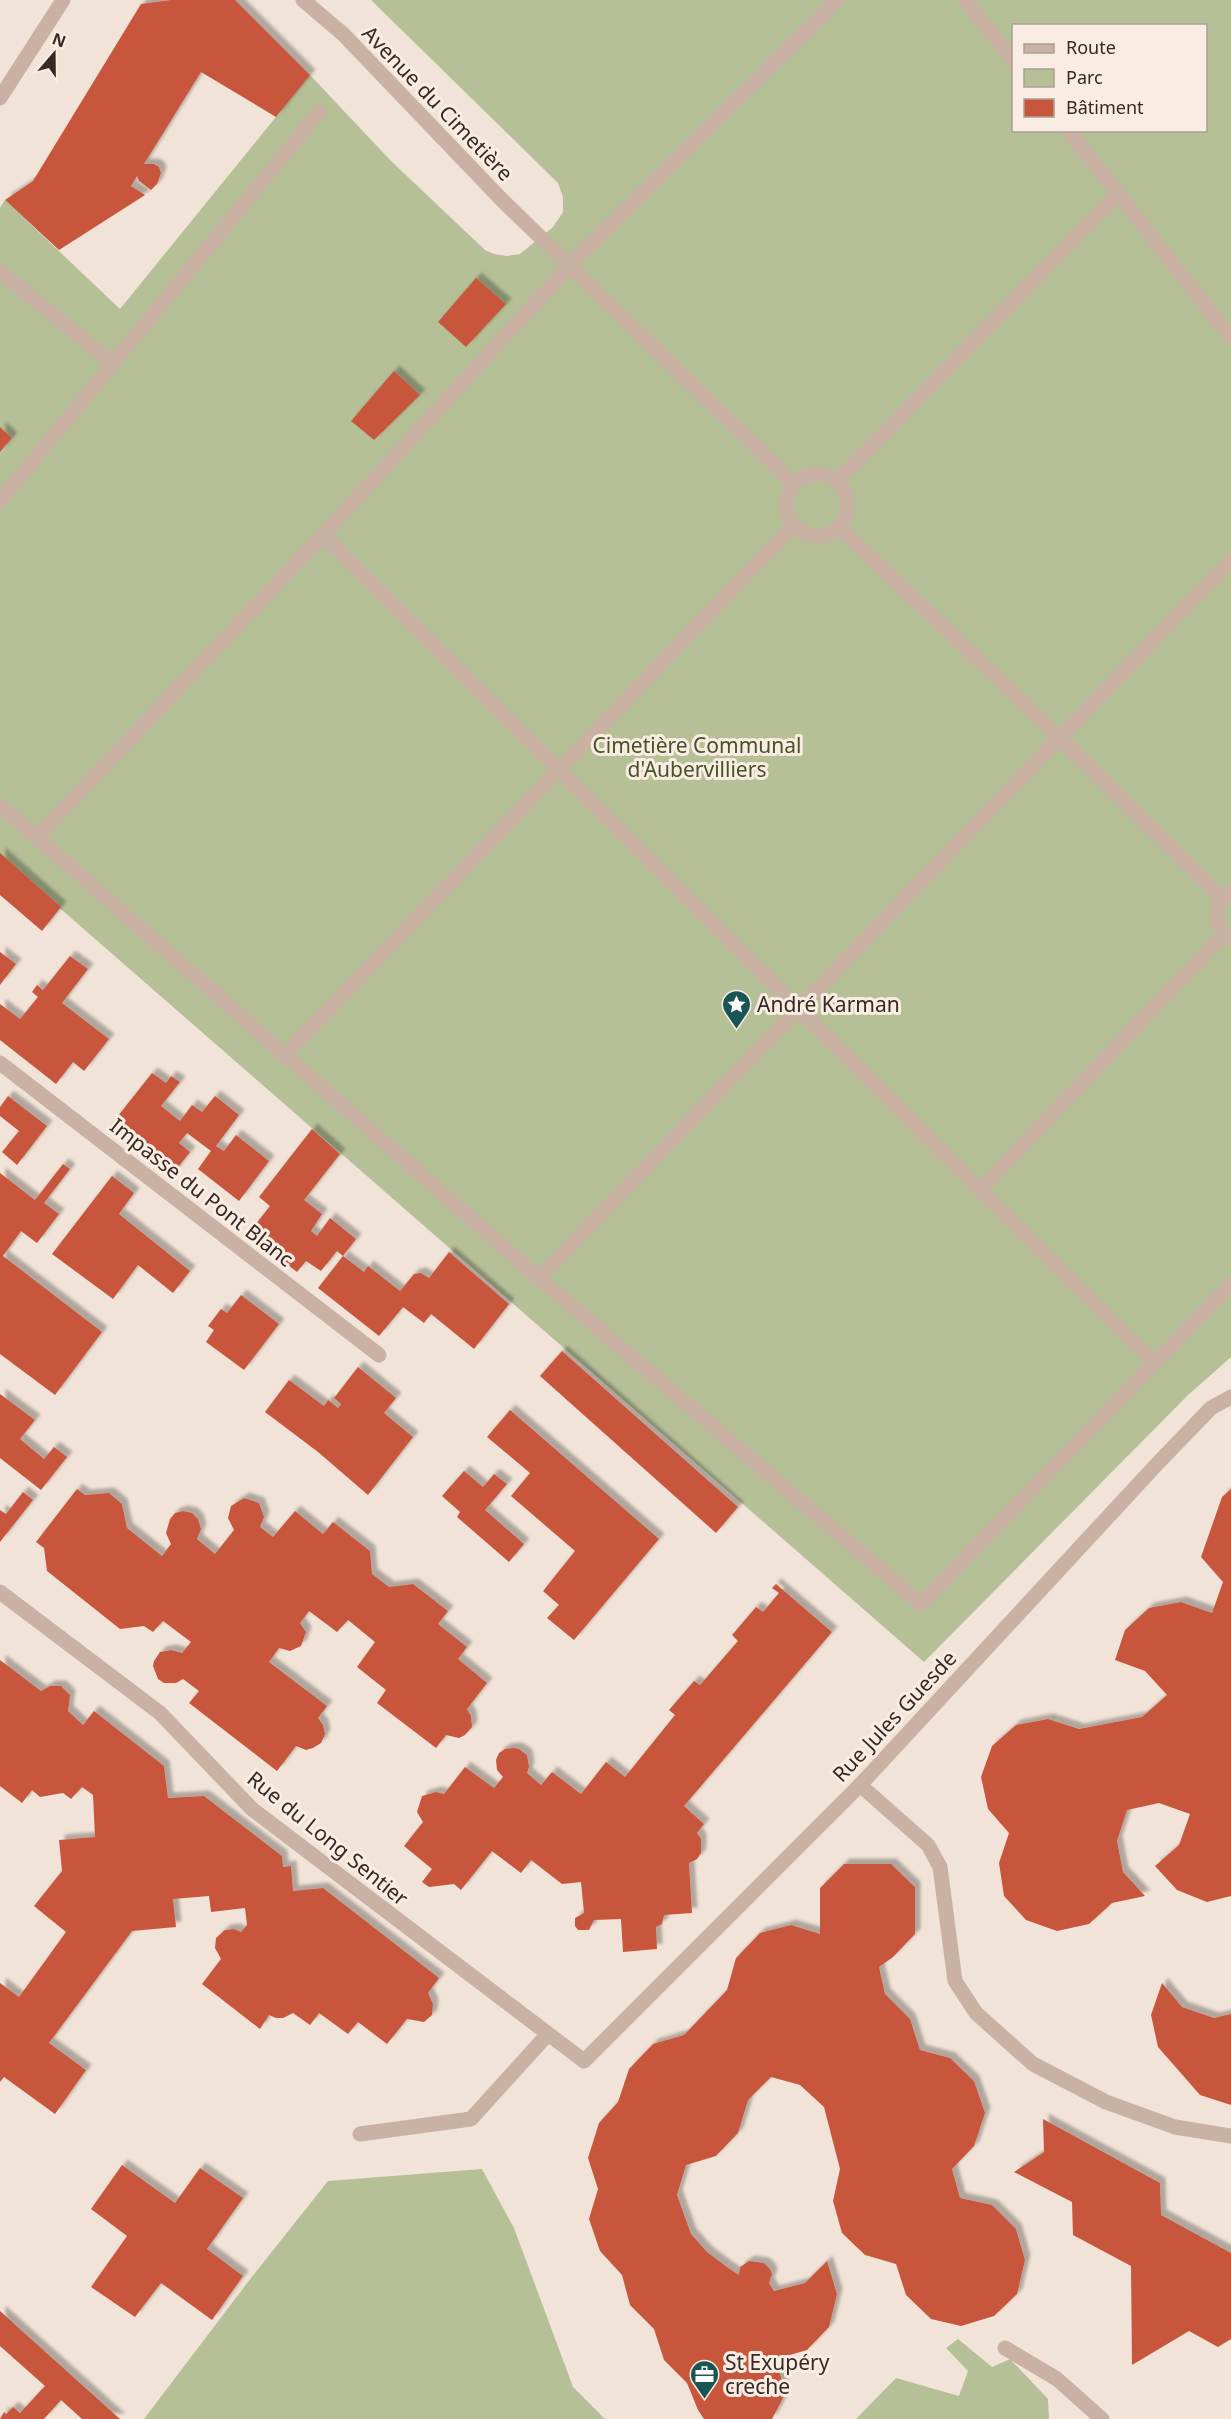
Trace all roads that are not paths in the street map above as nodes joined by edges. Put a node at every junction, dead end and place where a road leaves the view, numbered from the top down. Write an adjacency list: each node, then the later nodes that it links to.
1 (63, 0): 6 (street)
2 (303, 0): 10 (street, Avenue du Cimetière)
3 (837, 0): 10 (street)
4 (965, 0): 5 (street)
5 (1012, 59)
6 (0, 98)
7 (319, 112): 13 (street)
8 (1070, 132): 9 (street)
9 (1118, 194): 12 (street); 14 (street)
10 (570, 266): 15 (street, Avenue du Cimetière); 19 (street)
11 (0, 272): 13 (street)
12 (1231, 338)
13 (113, 364): 16 (street)
14 (837, 481): 15 (street); 18 (street)
15 (794, 484): 17 (street)
16 (0, 501)
17 (793, 526): 18 (street); 22 (street)
18 (840, 528): 21 (street)
19 (323, 536): 22 (street); 24 (street)
20 (1231, 560): 21 (street)
21 (1059, 737): 25 (street); 27 (street)
22 (558, 770): 27 (street); 28 (street)
23 (0, 805): 24 (street)
24 (37, 837): 28 (street)
25 (1227, 896): 26 (street)
26 (1227, 937): 30 (street)
27 (798, 1009): 30 (street); 31 (street)
28 (284, 1056): 31 (street)
29 (0, 1063): 33 (street, Impasse du Pont Blanc)
30 (980, 1190): 34 (street)
31 (539, 1278): 34 (street)
32 (1231, 1284): 34 (street)
33 (379, 1355)
34 (1154, 1363)
35 (1231, 1397): 37 (street, Rue Jules Guesde)
36 (0, 1592): 38 (street, Rue du Long Sentier)
37 (861, 1785): 39 (street, Rue Jules Guesde); 41 (street)
38 (548, 2034): 39 (street, Rue du Long Sentier); 40 (street)
39 (584, 2061)
40 (360, 2134)
41 (1231, 2136)
42 (1005, 2348): 43 (street)
43 (1102, 2419)

